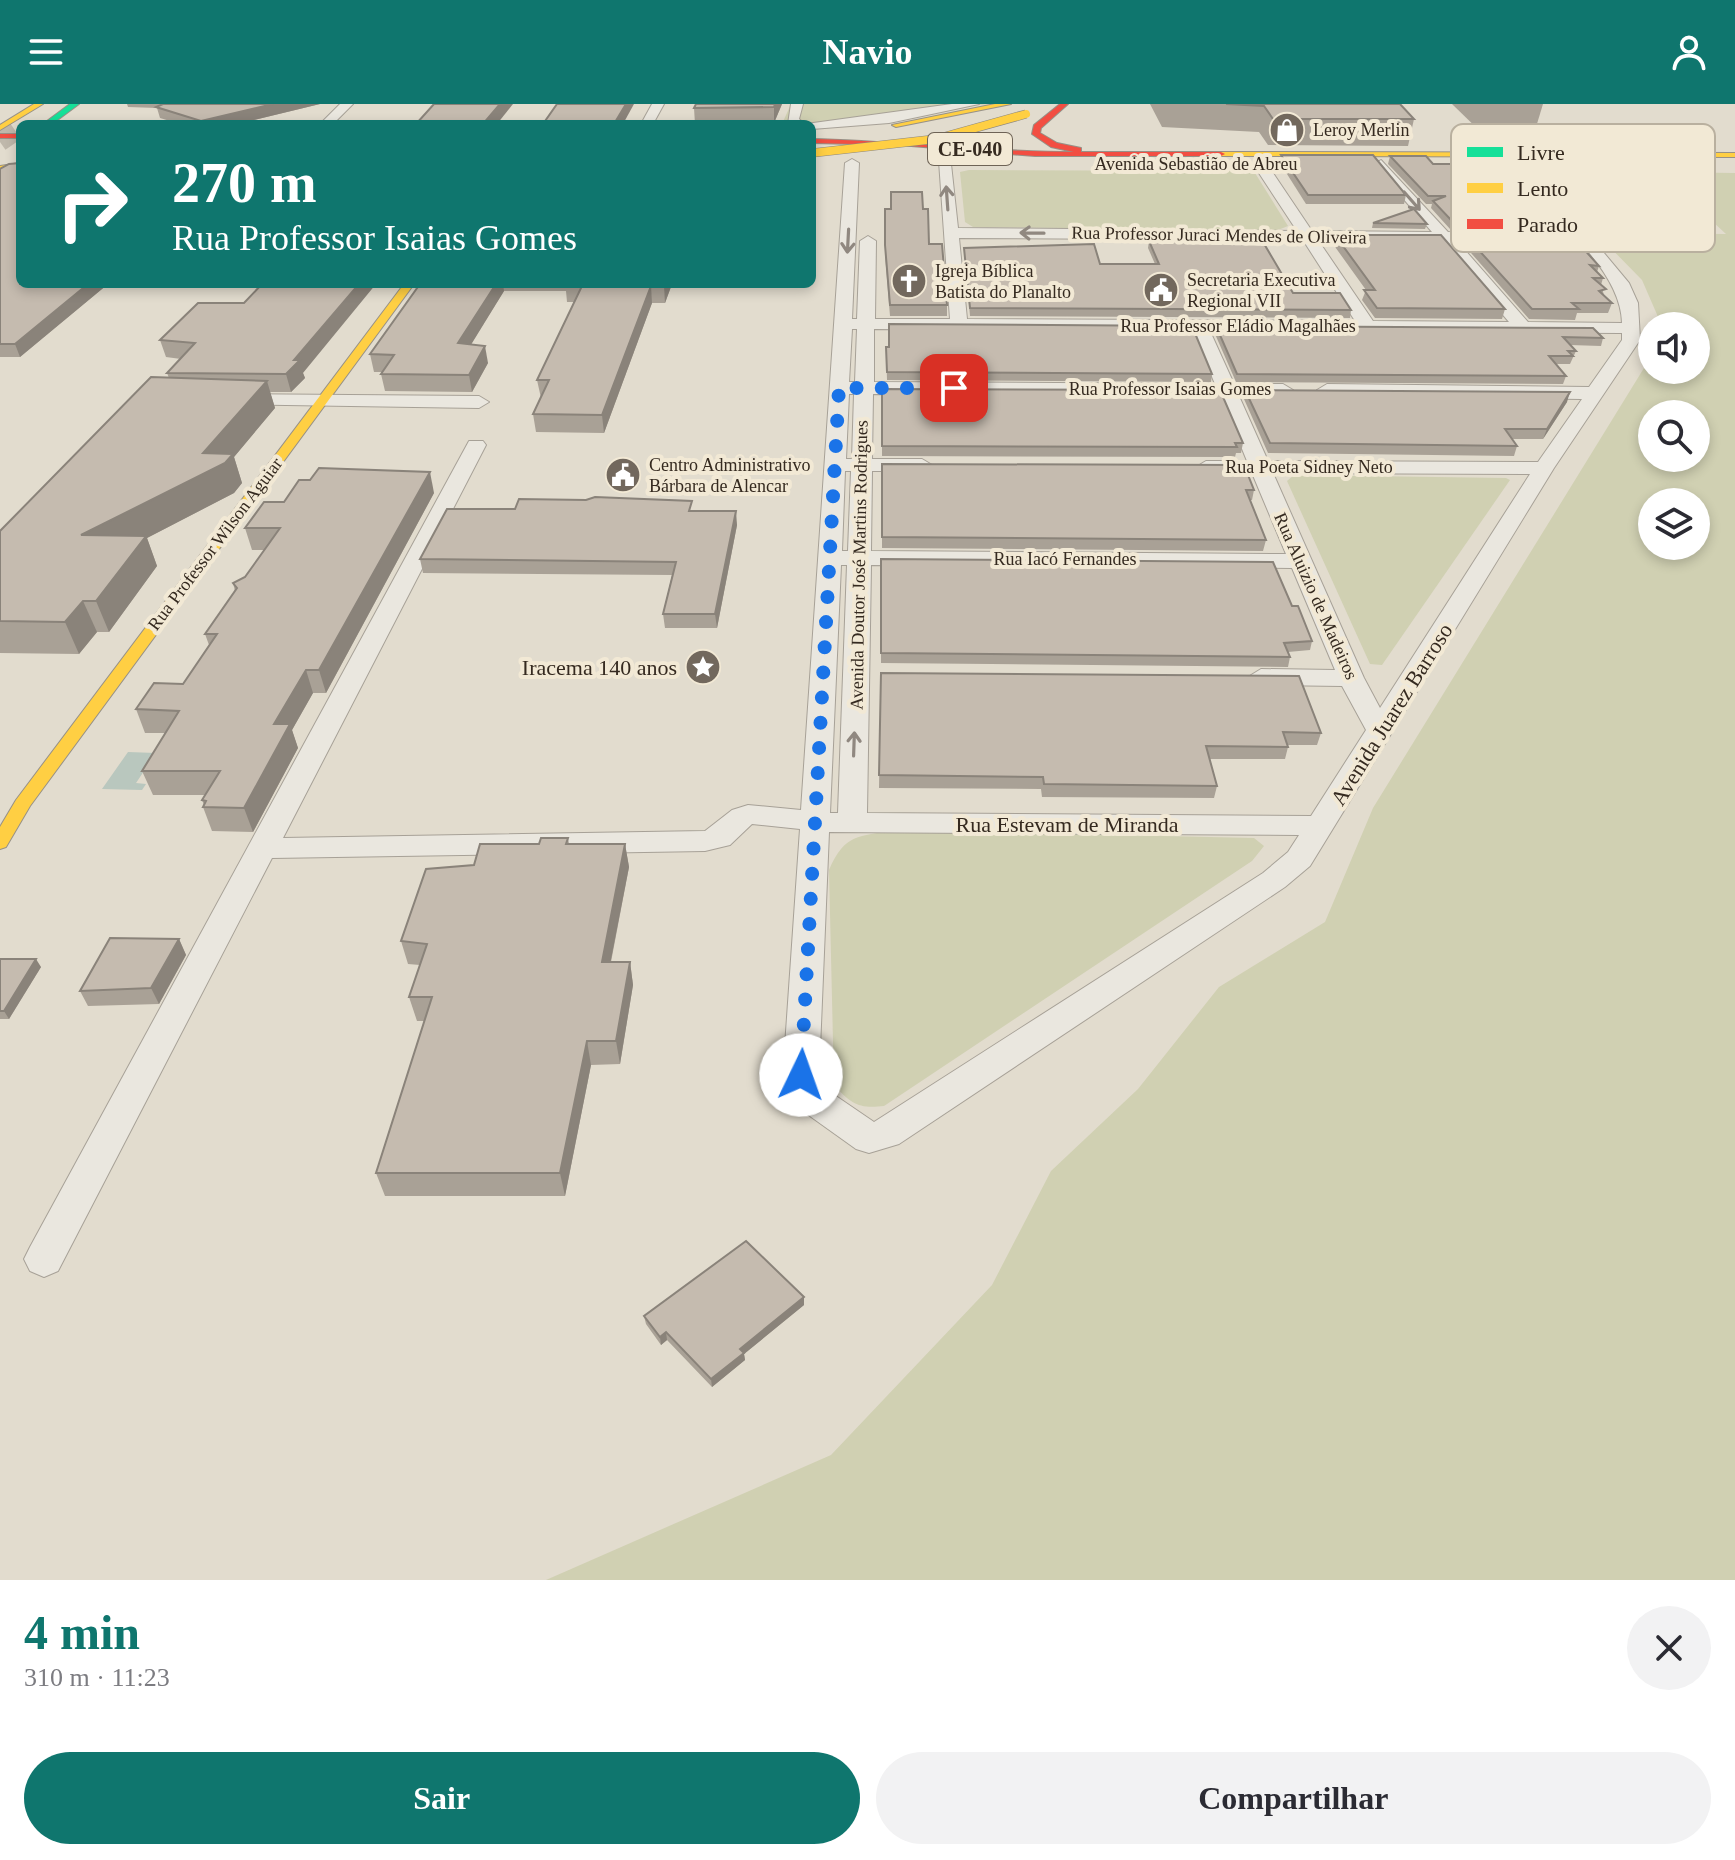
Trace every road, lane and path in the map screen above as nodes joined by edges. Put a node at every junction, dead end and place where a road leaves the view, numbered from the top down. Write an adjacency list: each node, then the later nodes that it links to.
1 (56, 104): 9 (main road)
2 (75, 104): 9 (main road)
3 (347, 104): 10 (street)
4 (1007, 104): 12 (main road)
5 (1049, 104): 14 (main road, bridge)
6 (1064, 104): 15 (main road)
7 (963, 105): 8 (street)
8 (925, 109): 11 (street)
9 (40, 115)
10 (330, 120)
11 (816, 124)
12 (816, 133)
13 (816, 141): 15 (main road, CE-040)
14 (816, 153)
15 (1129, 153): 16 (main road, Avenida Sebastião de Abreu / CE-040)
16 (1288, 159): 18 (main road, Avenida Sebastião de Abreu / CE-040); 24 (main road, Avenida Sebastião de Abreu / CE-040)
17 (1451, 159): 18 (main road, Avenida Sebastião de Abreu / CE-040)
18 (1380, 160): 20 (main road, Avenida Sebastião de Abreu / CE-040); 27 (street, one-way to 27)
19 (816, 163): 21 (main road)
20 (1451, 163)
21 (870, 164): 33 (street, Avenida Doutor José Martins Rodrigues)
22 (915, 164): 23 (main road, CE-040)
23 (944, 164): 24 (main road, Avenida Sebastião de Abreu / CE-040); 25 (street, one-way to 23)
24 (1260, 164): 26 (street)
25 (950, 233): 26 (street, Rua Professor Juraci Mendes de Oliveira, one-way to 25); 34 (street)
26 (1306, 236): 27 (street, Rua Professor Juraci Mendes de Oliveira); 36 (street)
27 (1444, 237): 28 (street, Rua Professor Juraci Mendes de Oliveira); 29 (street)
28 (1451, 237)
29 (1451, 245)
30 (1457, 252): 37 (street)
31 (1595, 252): 38 (street)
32 (406, 288): 44 (main road, Rua Professor Wilson Aguiar)
33 (854, 324): 34 (street, Rua Professor Eládio Magalhães); 39 (street, Avenida Doutor José Martins Rodrigues); 40 (street, Avenida Doutor José Martins Rodrigues)
34 (959, 324): 35 (street, Rua Professor Eládio Magalhães)
35 (1199, 325): 36 (street, Rua Professor Eládio Magalhães); 41 (street, Rua Aluizio de Madeiros)
36 (1367, 326): 37 (street, Rua Professor Eládio Magalhães)
37 (1523, 327): 38 (street, Rua Professor Eládio Magalhães)
38 (1633, 328): 42 (street, Avenida Juarez Barroso)
39 (839, 388): 40 (street, Rua Professor Isaias Gomes); 47 (street, Avenida Doutor José Martins Rodrigues)
40 (863, 388): 41 (street, Rua Professor Isaias Gomes); 48 (street, Avenida Doutor José Martins Rodrigues)
41 (1227, 390): 42 (street, Rua Professor Isaias Gomes); 51 (street, Rua Aluizio de Madeiros)
42 (1597, 393): 52 (street, Avenida Juarez Barroso)
43 (216, 400): 44 (street)
44 (322, 401): 45 (street); 62 (main road, Rua Professor Wilson Aguiar)
45 (479, 402)
46 (476, 445): 68 (street)
47 (835, 465): 48 (street); 53 (street, Avenida Doutor José Martins Rodrigues)
48 (861, 465): 49 (street); 54 (street, Avenida Doutor José Martins Rodrigues)
49 (938, 465)
50 (1184, 467): 51 (street, Rua Poeta Sidney Neto)
51 (1261, 467): 52 (street, Rua Poeta Sidney Neto); 55 (street, Rua Aluizio de Madeiros)
52 (1544, 468): 61 (street, Avenida Juarez Barroso)
53 (829, 557): 54 (street, Rua Iacó Fernandes); 56 (street, Avenida Doutor José Martins Rodrigues)
54 (858, 558): 55 (street, Rua Iacó Fernandes); 57 (street, Avenida Doutor José Martins Rodrigues)
55 (1300, 561): 60 (street, Rua Aluizio de Madeiros)
56 (822, 674): 57 (street); 63 (street, Avenida Doutor José Martins Rodrigues)
57 (856, 674): 58 (street); 64 (street, Avenida Doutor José Martins Rodrigues, one-way to 57)
58 (888, 674)
59 (1239, 677): 60 (street)
60 (1351, 678): 61 (street, Rua Aluizio de Madeiros)
61 (1381, 733): 66 (street, Avenida Juarez Barroso)
62 (22, 804): 65 (main road); 67 (main road)
63 (814, 822): 64 (street, Rua Estevam de Miranda); 68 (street, Rua Estevam de Miranda); 69 (street, Avenida Doutor José Martins Rodrigues)
64 (852, 822): 66 (street, Rua Estevam de Miranda)
65 (0, 825)
66 (1321, 826): 69 (street, Avenida Juarez Barroso)
67 (0, 843)
68 (261, 848): 70 (street)
69 (886, 1133)
70 (44, 1259)

